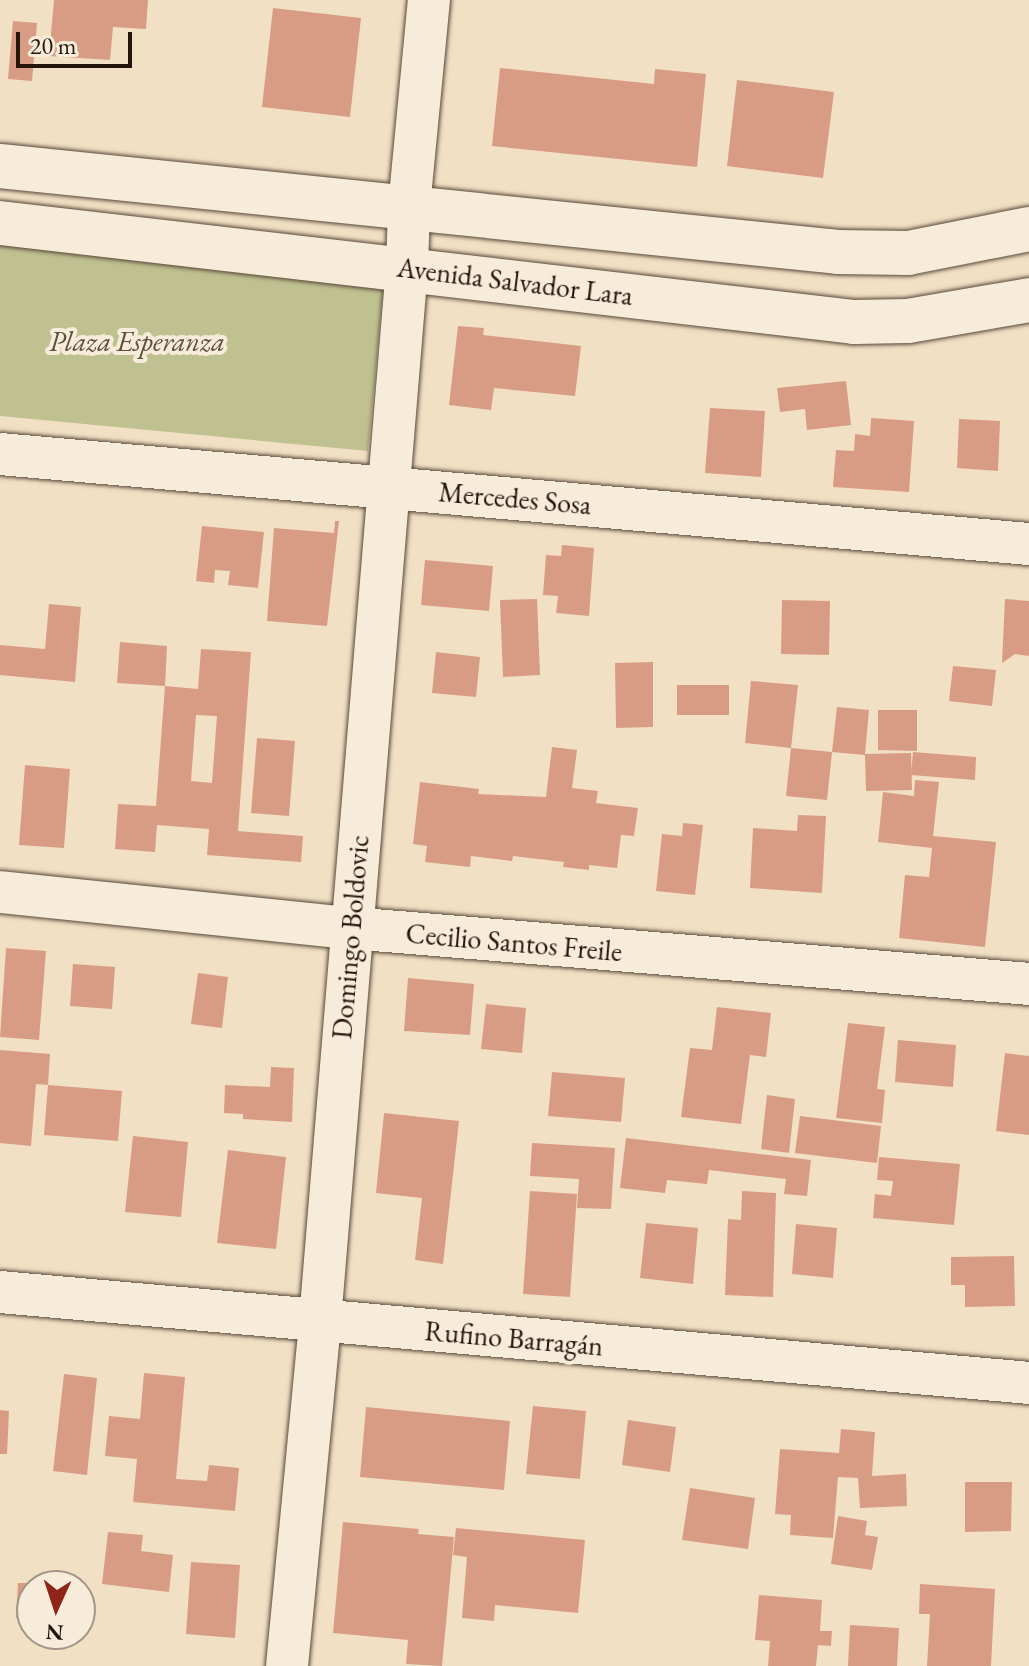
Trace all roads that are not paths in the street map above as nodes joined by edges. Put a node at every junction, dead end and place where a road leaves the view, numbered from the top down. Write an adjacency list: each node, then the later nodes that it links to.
1 (429, 0): 3 (street, Domingo Boldovic)
2 (0, 166): 3 (street)
3 (409, 207): 5 (street); 6 (street, Domingo Boldovic)
4 (0, 223): 6 (street, Avenida Salvador Lara)
5 (1029, 229)
6 (407, 268): 7 (street, Avenida Salvador Lara); 9 (street, Domingo Boldovic)
7 (1029, 300)
8 (0, 454): 9 (street, Mercedes Sosa)
9 (389, 486): 10 (street, Mercedes Sosa); 12 (street, Domingo Boldovic)
10 (1029, 544)
11 (0, 892): 12 (street, Cecilio Santos Freile)
12 (350, 928): 13 (street, Cecilio Santos Freile); 15 (street, Domingo Boldovic)
13 (1029, 984)
14 (0, 1292): 15 (street, Rufino Barragán)
15 (320, 1321): 16 (street, Rufino Barragán); 17 (street, Domingo Boldovic)
16 (1029, 1383)
17 (287, 1666)

